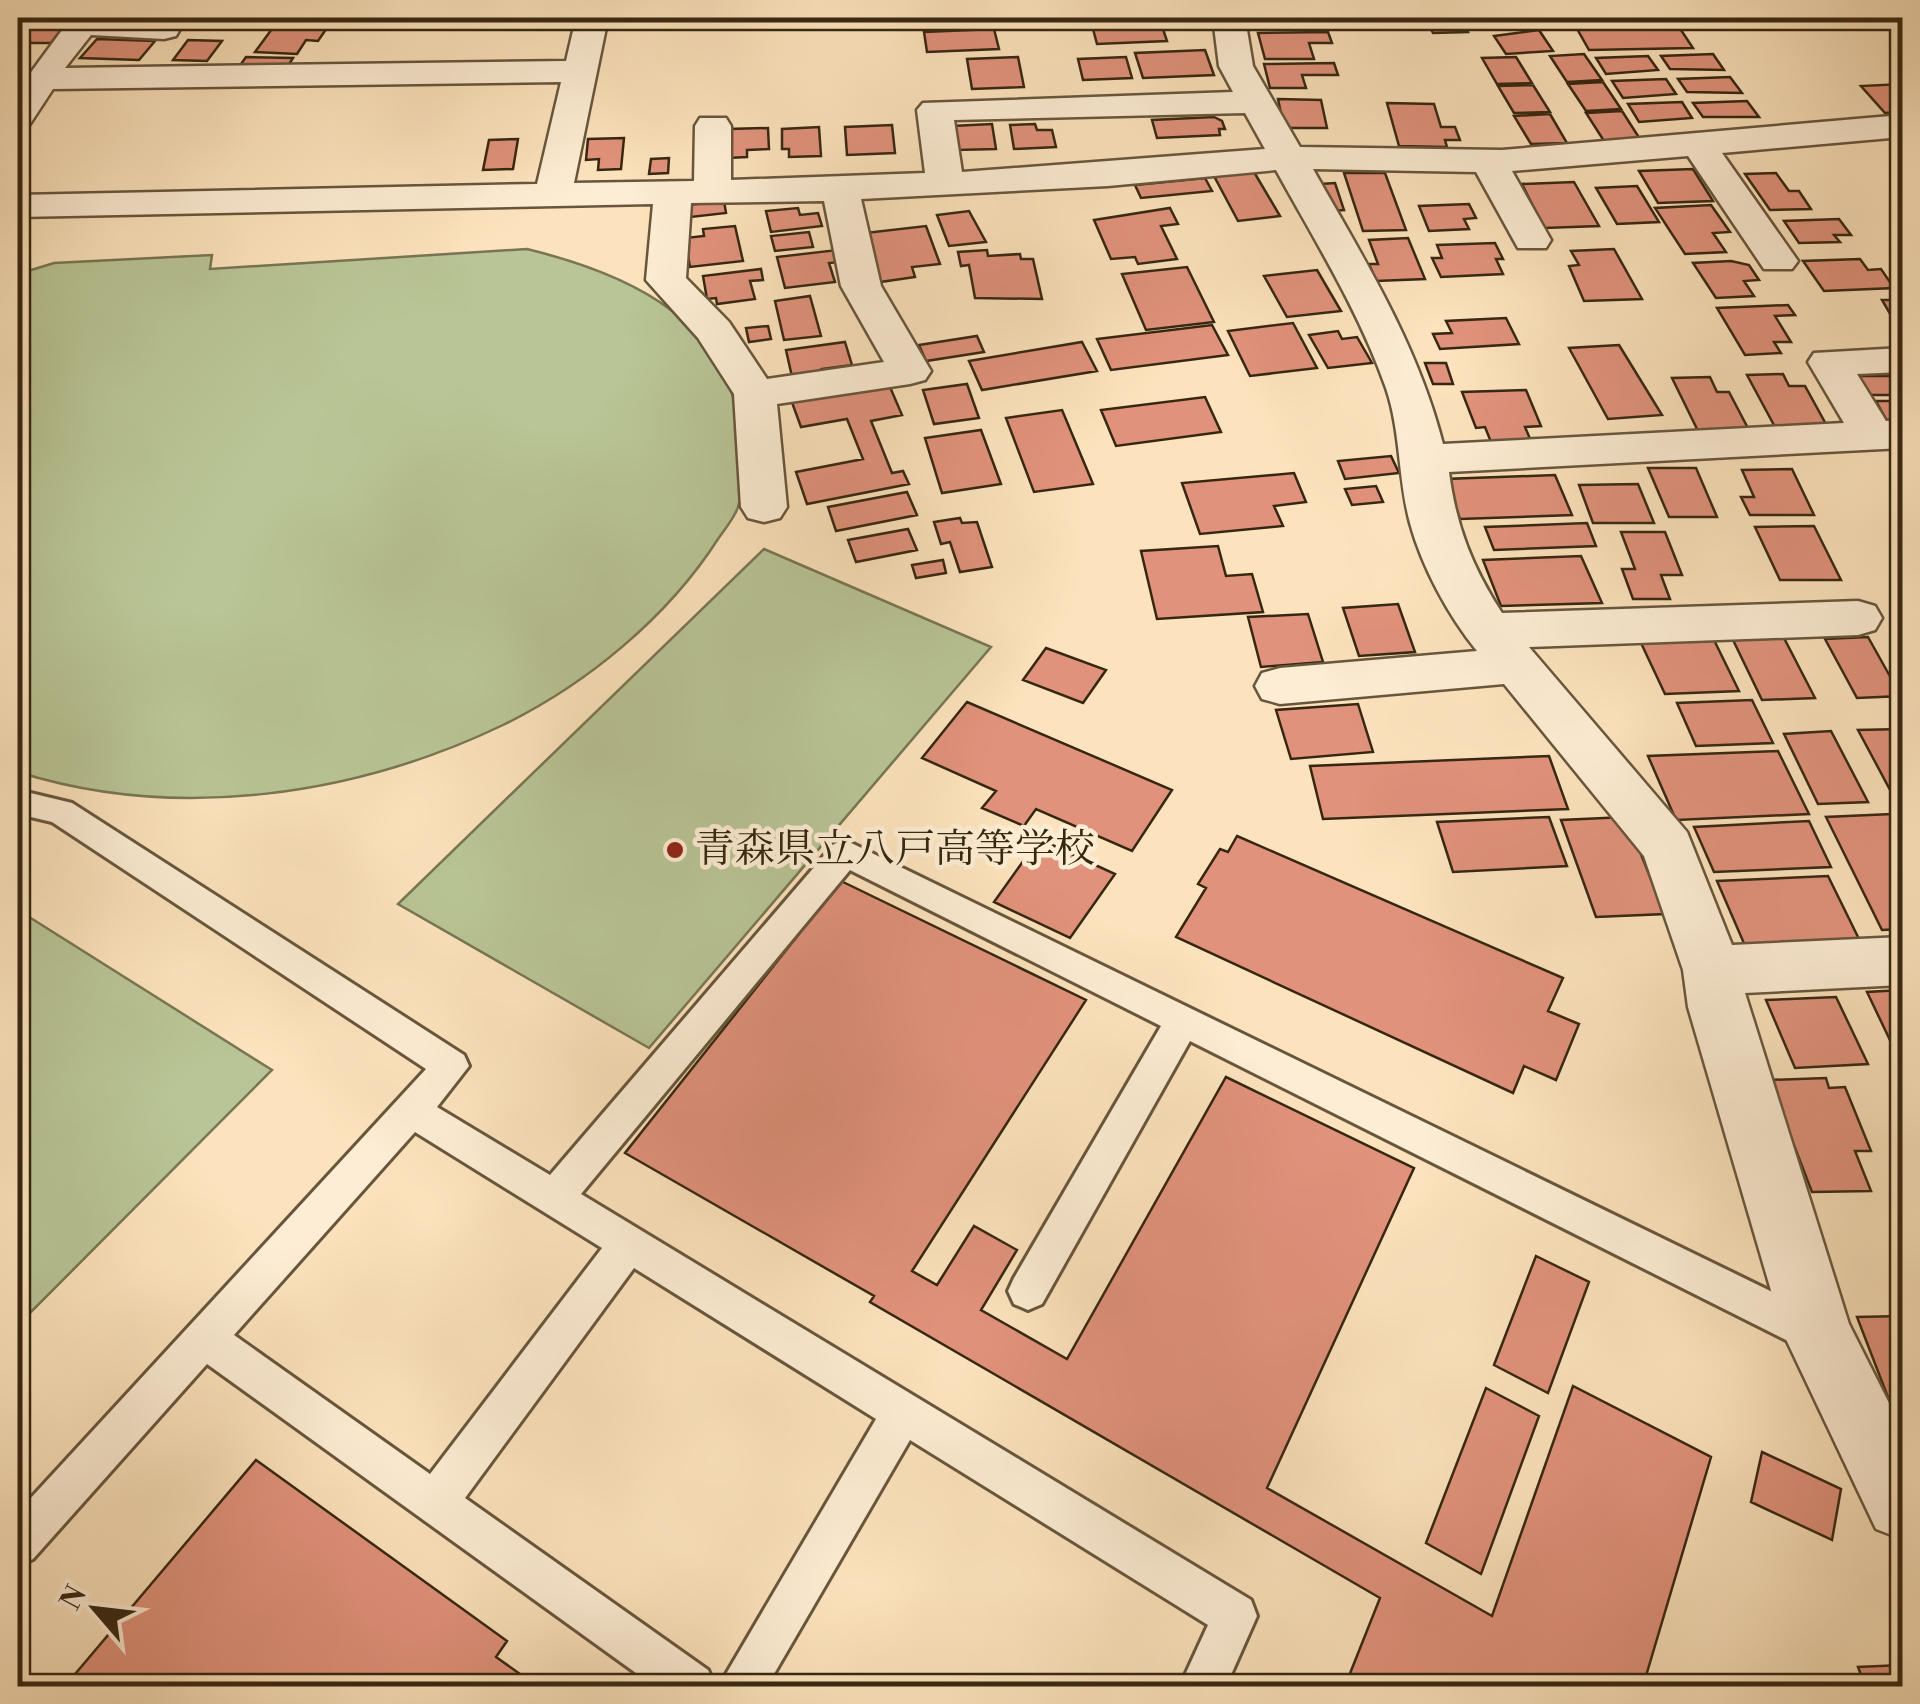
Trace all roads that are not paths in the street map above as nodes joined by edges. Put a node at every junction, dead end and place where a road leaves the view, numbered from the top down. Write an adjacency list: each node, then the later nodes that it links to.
1 (592, 18): 7 (street)
2 (1229, 18): 8 (street)
3 (84, 21): 4 (street); 6 (street)
4 (164, 28)
5 (18, 51): 6 (street)
6 (49, 67): 7 (street); 9 (street)
7 (580, 71): 18 (street)
8 (1255, 102): 13 (street); 15 (street)
9 (18, 116)
10 (712, 126): 17 (street)
11 (1902, 126): 12 (street)
12 (1700, 147): 14 (street); 21 (street)
13 (1284, 158): 14 (street); 15 (street); 25 (street)
14 (1488, 160): 20 (street)
15 (945, 184): 16 (street)
16 (840, 189): 17 (street); 23 (street)
17 (693, 190): 18 (street); 23 (street)
18 (554, 192): 19 (street)
19 (18, 206)
20 (1532, 240)
21 (1778, 262)
22 (1902, 360): 24 (street)
23 (756, 394): 26 (street)
24 (1888, 435): 25 (street)
25 (1425, 459): 28 (street)
26 (764, 507)
27 (1858, 618): 28 (street)
28 (1502, 648): 29 (street); 32 (street)
29 (1280, 686)
30 (18, 802): 34 (lane)
31 (1902, 962): 32 (street)
32 (1712, 970): 38 (street)
33 (1183, 1020): 35 (lane); 37 (lane); 38 (lane)
34 (411, 1110): 35 (lane); 39 (lane)
35 (554, 1198): 36 (lane)
36 (628, 1244): 40 (lane); 41 (lane)
37 (1028, 1292)
38 (1818, 1335): 42 (street)
39 (204, 1338): 41 (lane); 43 (lane)
40 (904, 1413): 45 (lane); 46 (lane)
41 (435, 1503): 44 (lane)
42 (1902, 1504)
43 (18, 1544)
44 (692, 1686)
45 (742, 1686)
46 (1203, 1686)

